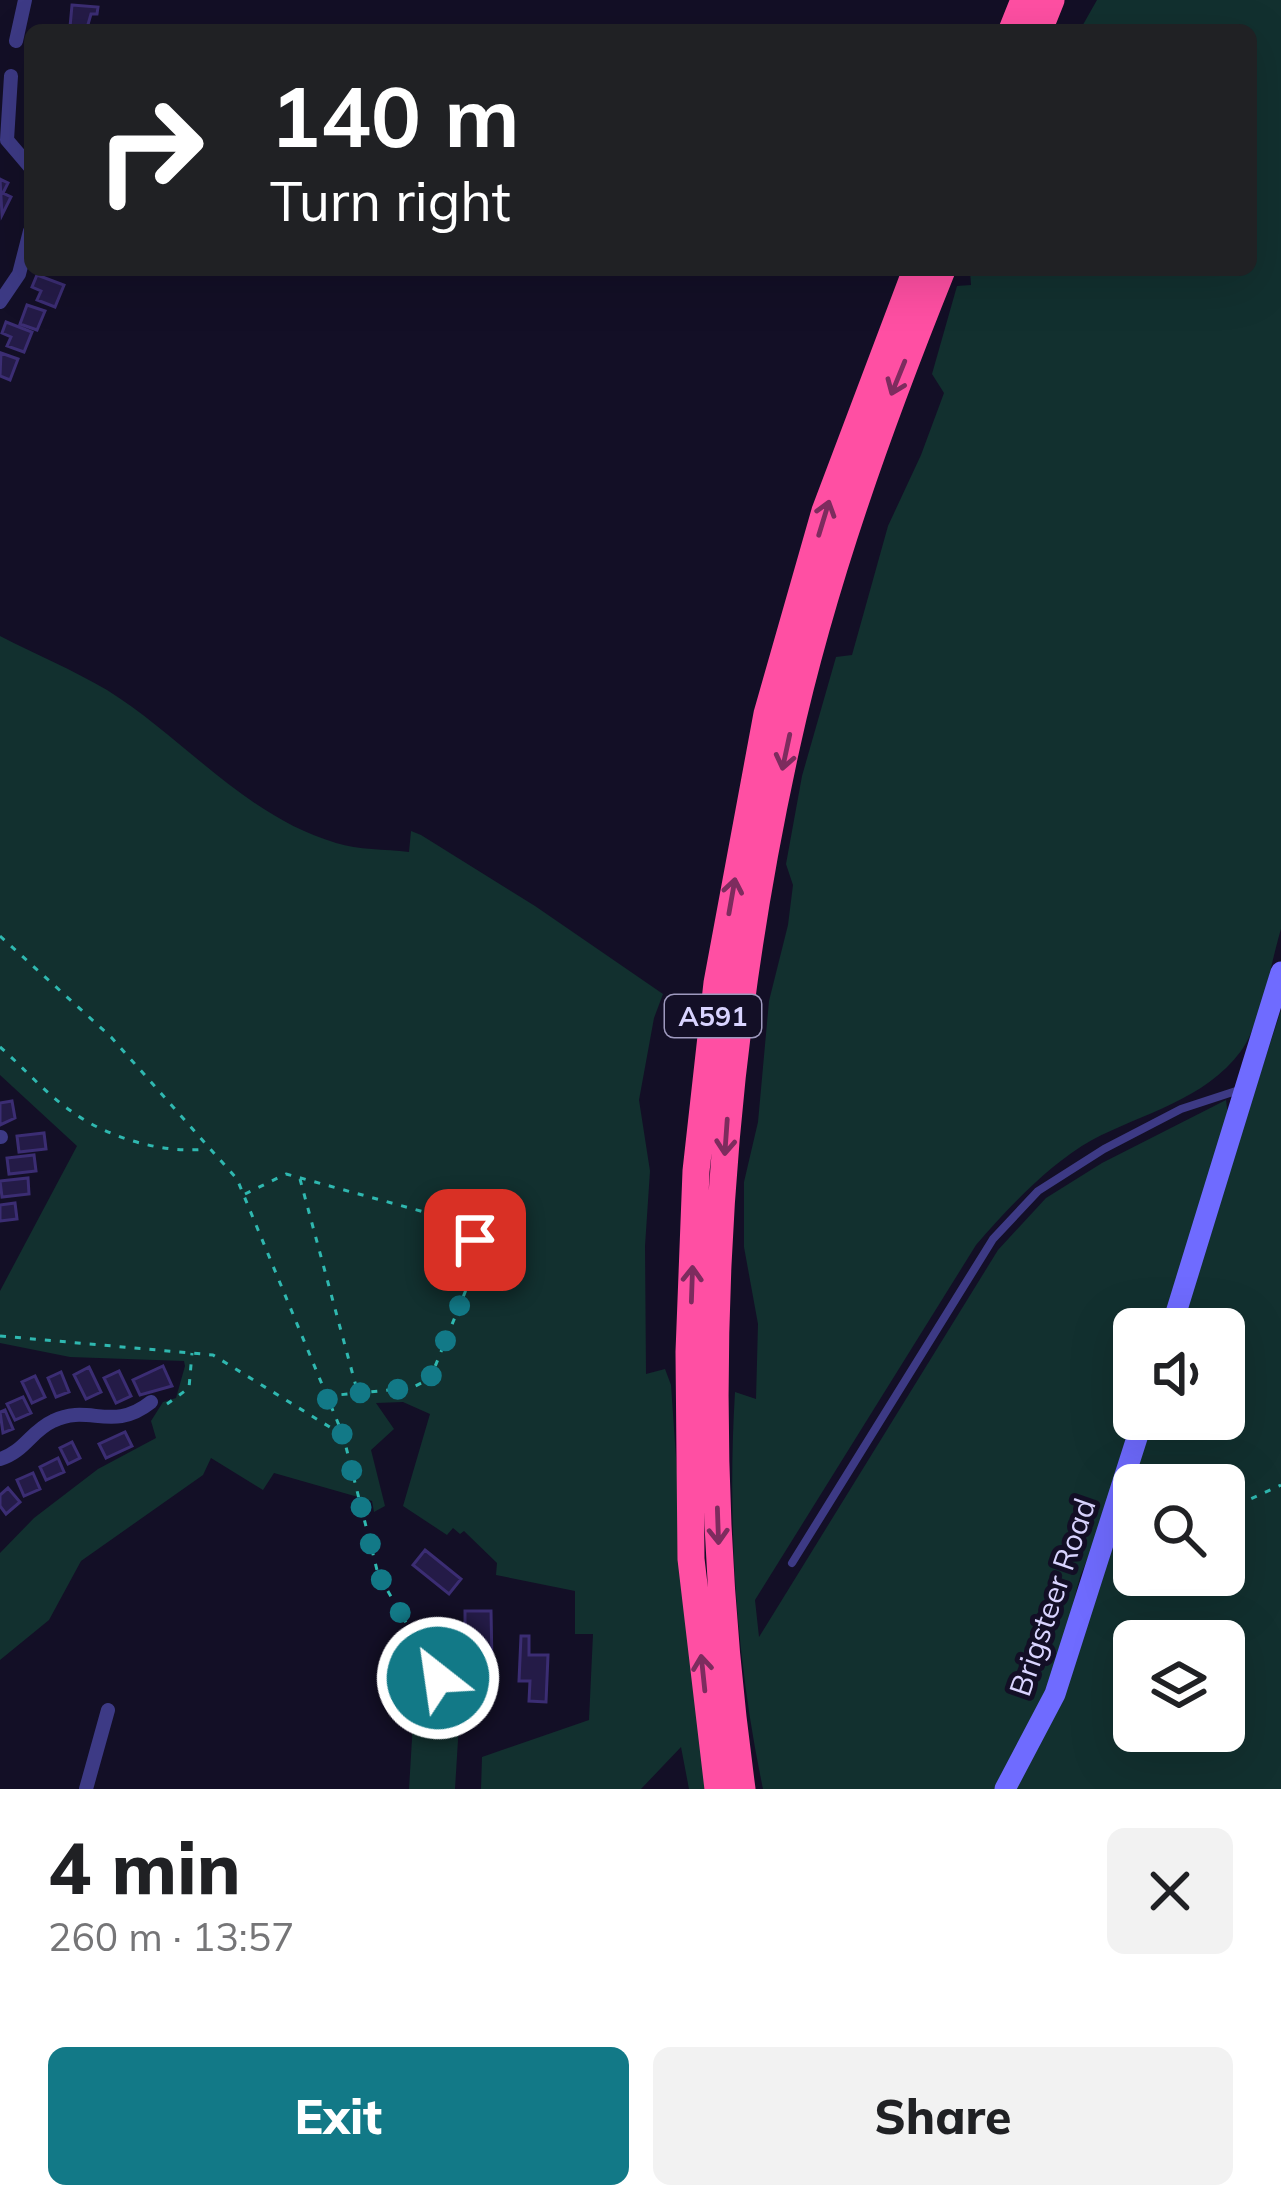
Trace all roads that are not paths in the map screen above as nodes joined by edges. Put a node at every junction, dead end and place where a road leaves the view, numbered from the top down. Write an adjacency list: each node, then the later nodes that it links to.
1 (25, 0): 2 (street)
2 (16, 41)
3 (11, 76): 4 (street)
4 (4, 139)
5 (24, 254): 8 (street)
6 (914, 276): 18 (highway, A591, one-way to 6)
7 (940, 276): 19 (highway, A591, one-way to 19)
8 (0, 302)
9 (1281, 972): 10 (street)
10 (1246, 1088): 11 (street); 15 (lane)
11 (1178, 1308)
12 (151, 1402): 14 (street)
13 (1136, 1440): 20 (street, Brigsteer Road)
14 (0, 1459)
15 (792, 1563)
16 (108, 1710): 17 (street)
17 (86, 1789)
18 (718, 1789)
19 (742, 1789)
20 (1005, 1789)

